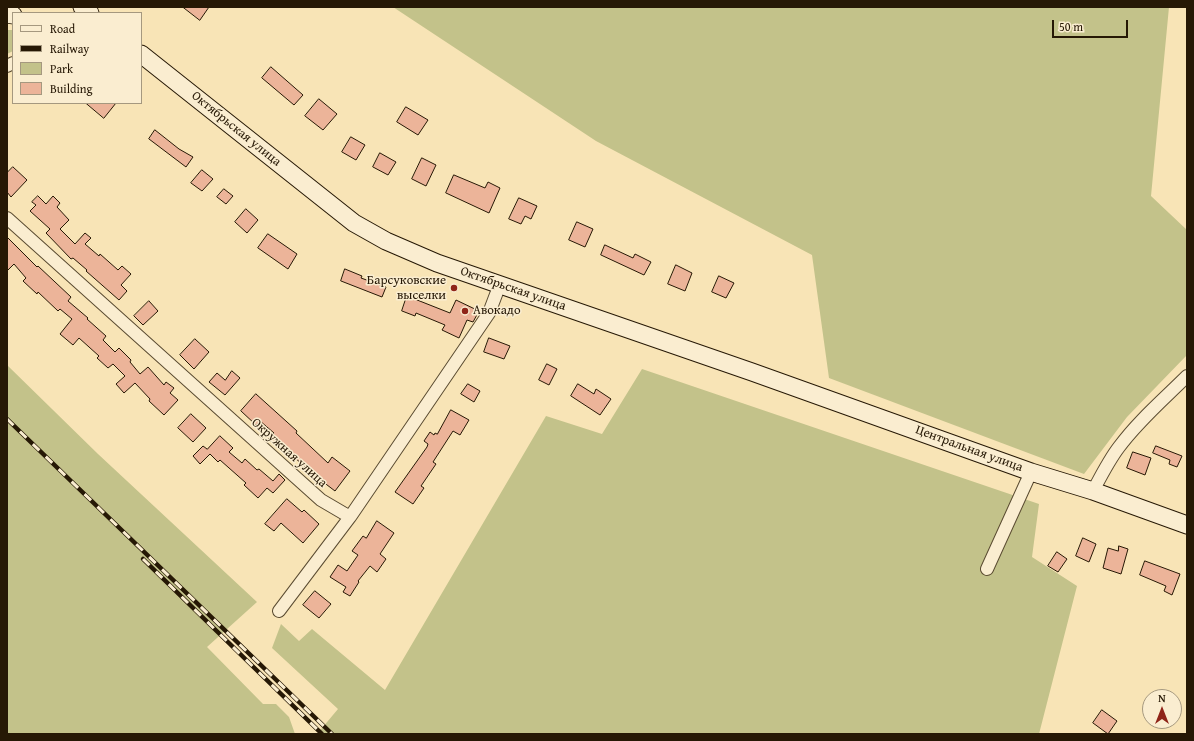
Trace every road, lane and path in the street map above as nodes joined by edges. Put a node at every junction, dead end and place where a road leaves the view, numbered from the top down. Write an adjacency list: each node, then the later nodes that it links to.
1 (142, 55): 3 (main road, Октябрьская улица)
2 (7, 218): 8 (street, Окружная улица)
3 (500, 284): 4 (main road, Октябрьская улица); 8 (street)
4 (752, 372): 6 (main road, Центральная улица)
5 (1187, 376): 7 (street)
6 (1031, 472): 7 (main road, Центральная улица); 10 (street)
7 (1093, 491): 9 (main road, Центральная улица)
8 (350, 517): 11 (street)
9 (1187, 525)
10 (987, 569)
11 (279, 611)

